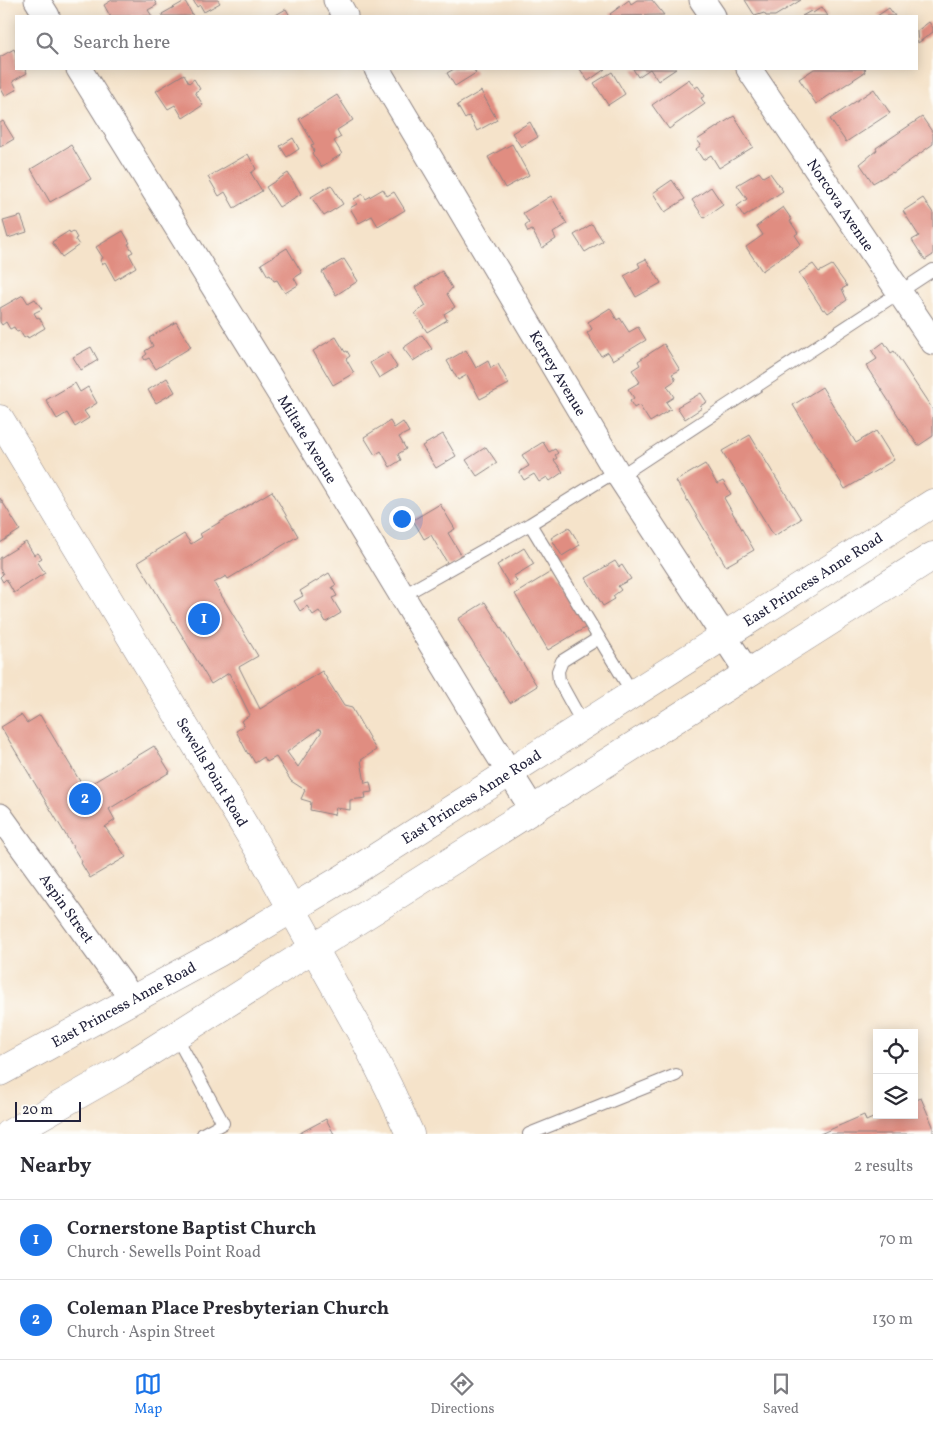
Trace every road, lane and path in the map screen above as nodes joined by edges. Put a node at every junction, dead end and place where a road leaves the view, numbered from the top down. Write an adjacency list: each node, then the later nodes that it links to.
1 (37, 0): 4 (street)
2 (336, 0): 5 (street)
3 (702, 0): 6 (street)
4 (46, 15)
5 (344, 15)
6 (712, 15)
7 (80, 70): 18 (street, Miltate Avenue)
8 (378, 70): 14 (street, Kerrey Avenue)
9 (750, 70): 11 (street, Norcova Avenue)
10 (933, 270): 11 (lane)
11 (900, 292): 12 (street, Norcova Avenue); 14 (lane)
12 (933, 342)
13 (0, 419): 27 (main road, Sewells Point Road)
14 (618, 474): 16 (lane); 19 (street, Kerrey Avenue)
15 (933, 503): 19 (main road, East Princess Anne Road)
16 (530, 524): 18 (lane); 20 (lane)
17 (933, 556): 21 (main road)
18 (402, 596): 24 (street, Miltate Avenue)
19 (725, 636): 21 (street, Kerrey Avenue); 22 (main road, East Princess Anne Road)
20 (599, 638): 22 (lane); 23 (lane)
21 (748, 673): 25 (main road)
22 (634, 694): 23 (main road, East Princess Anne Road)
23 (584, 726): 24 (main road, East Princess Anne Road)
24 (509, 773): 25 (street, Miltate Avenue); 27 (main road, East Princess Anne Road)
25 (533, 810): 28 (main road)
26 (0, 816): 29 (street, Aspin Street)
27 (292, 909): 28 (main road, Sewells Point Road); 29 (main road, East Princess Anne Road)
28 (314, 949): 30 (main road); 35 (main road, Sewells Point Road)
29 (133, 1000): 31 (main road, East Princess Anne Road)
30 (176, 1036): 33 (main road); 34 (lane)
31 (0, 1072)
32 (676, 1075): 36 (lane)
33 (9, 1134)
34 (203, 1134)
35 (410, 1134)
36 (529, 1134)

